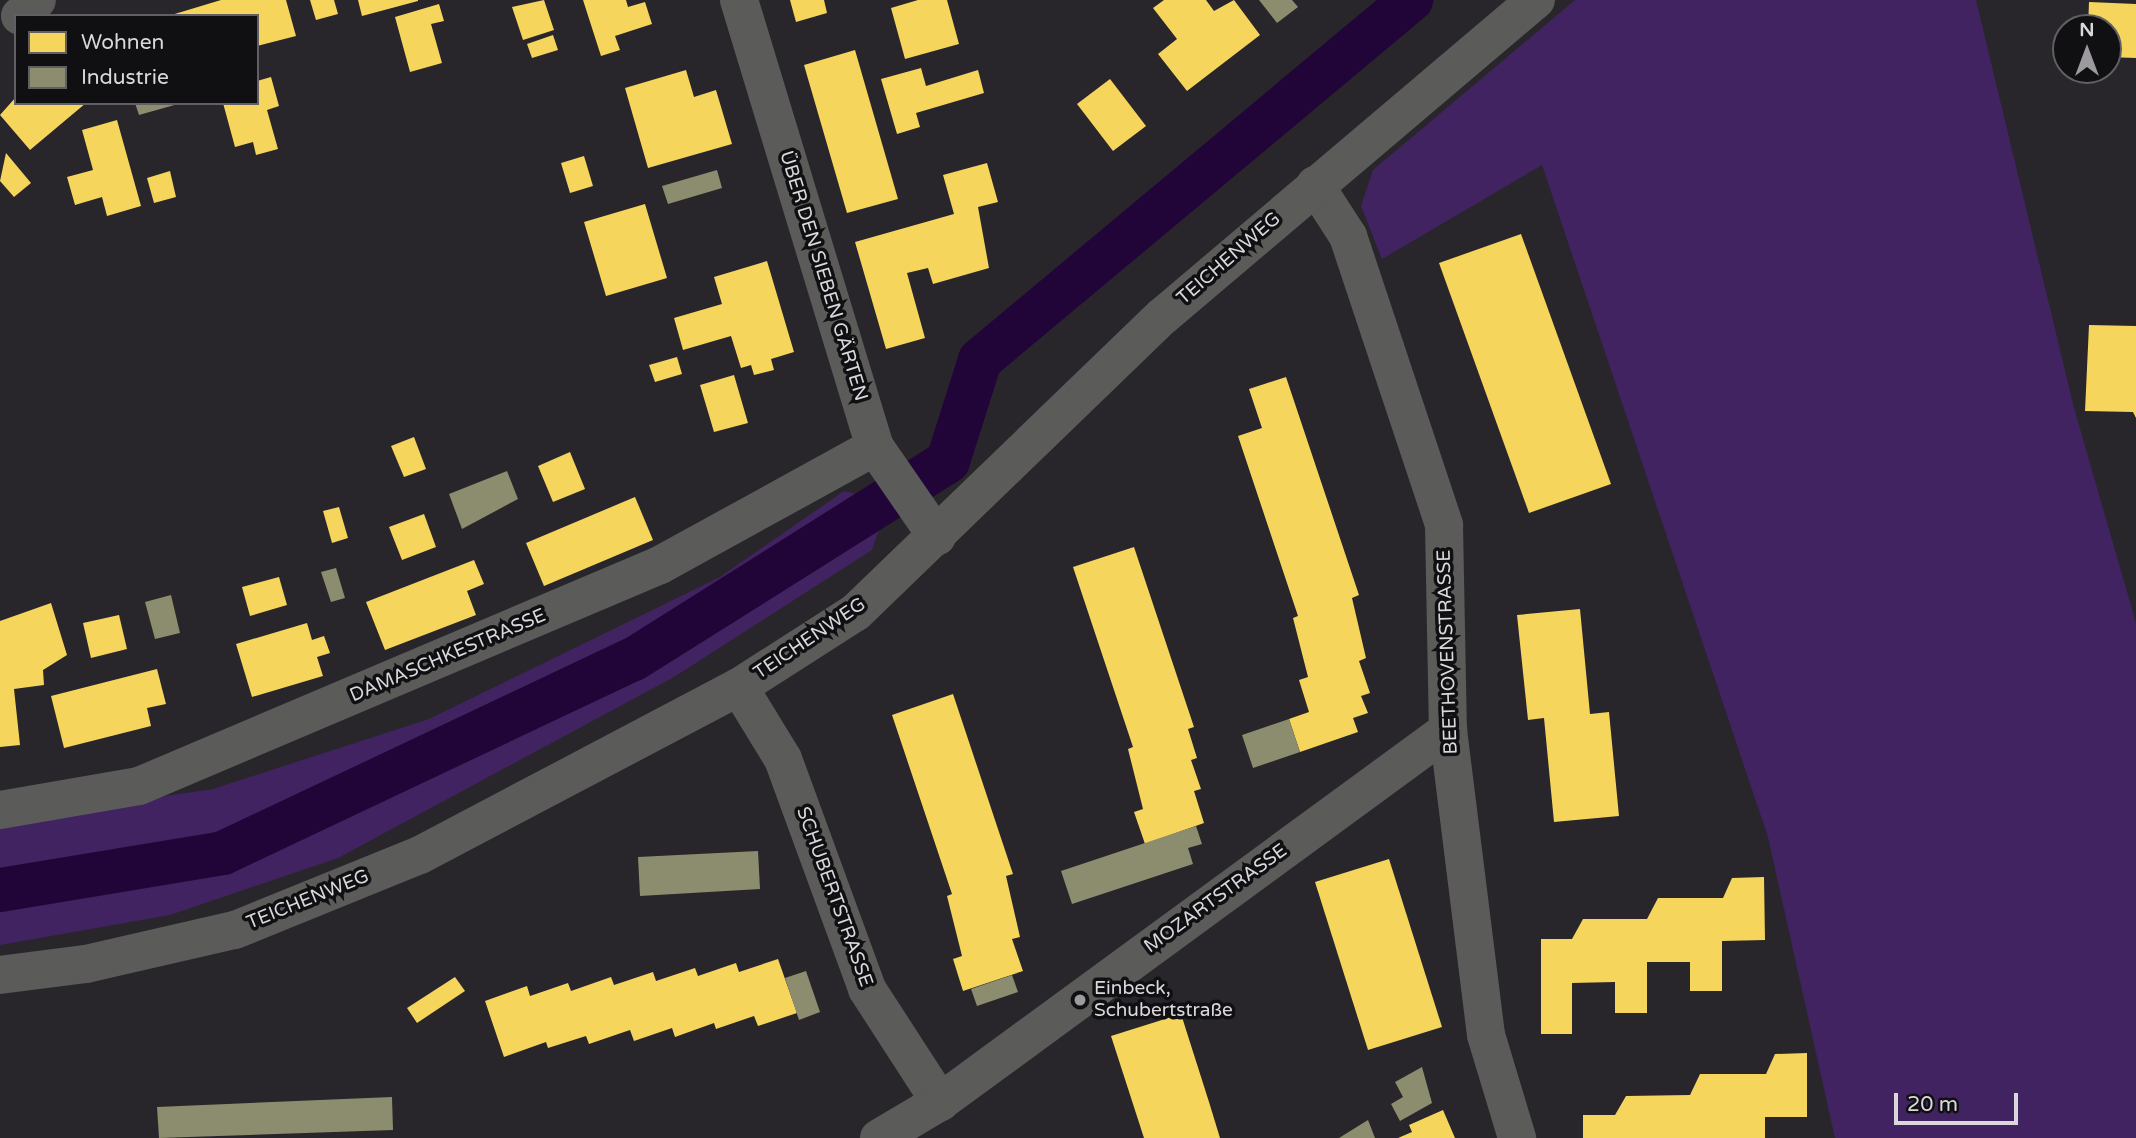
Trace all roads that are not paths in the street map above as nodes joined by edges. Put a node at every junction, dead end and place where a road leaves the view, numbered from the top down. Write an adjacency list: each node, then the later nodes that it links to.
1 (37, 0): 4 (street)
2 (739, 0): 8 (street, ÜBER DEN SIEBEN GÄRTEN)
3 (1536, 0): 7 (street, TEICHENWEG)
4 (22, 14)
5 (14, 22): 6 (street)
6 (0, 34)
7 (1315, 185): 9 (street, TEICHENWEG); 11 (street, BEETHOVENSTRASSE)
8 (876, 448): 9 (street, ÜBER DEN SIEBEN GÄRTEN); 12 (street, DAMASCHKESTRASSE)
9 (936, 536): 10 (street, TEICHENWEG)
10 (739, 687): 13 (street, TEICHENWEG); 14 (street, SCHUBERTSTRASSE)
11 (1448, 730): 14 (street, MOZARTSTRASSE); 16 (street, BEETHOVENSTRASSE)
12 (0, 810)
13 (0, 975)
14 (940, 1102): 15 (street, MOZARTSTRASSE)
15 (879, 1138)
16 (1517, 1138)

